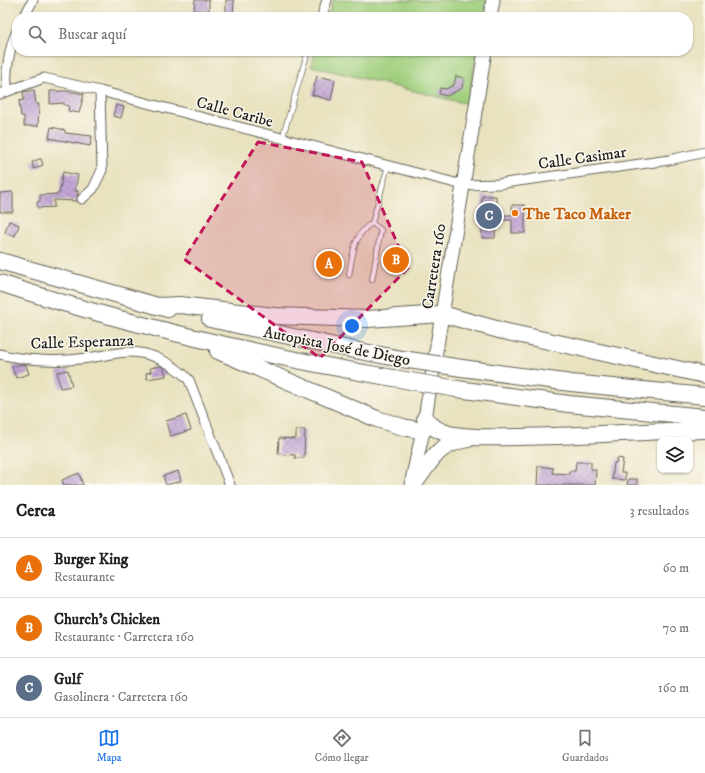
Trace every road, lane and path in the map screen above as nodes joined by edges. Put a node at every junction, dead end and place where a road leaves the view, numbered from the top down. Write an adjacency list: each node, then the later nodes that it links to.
1 (33, 0): 4 (street)
2 (327, 0): 5 (street)
3 (493, 0): 6 (street)
4 (27, 12)
5 (323, 12)
6 (491, 12)
7 (12, 44): 11 (street)
8 (307, 56): 12 (lane)
9 (484, 56): 15 (street, Carretera 160)
10 (100, 91): 11 (street, Calle Caribe); 12 (street, Calle Caribe); 16 (street)
11 (4, 92)
12 (282, 139): 14 (street, Calle Caribe)
13 (705, 152): 15 (street, Calle Casimar)
14 (388, 166): 15 (street, Calle Caribe); 17 (lane)
15 (463, 185): 23 (street, Carretera 160)
16 (82, 199)
17 (372, 223): 19 (lane); 20 (lane)
18 (0, 261): 22 (highway, Autopista José de Diego)
19 (349, 275)
20 (372, 280)
21 (0, 283): 24 (highway, Autopista José de Diego)
22 (157, 306): 23 (highway); 27 (highway, Autopista José de Diego, bridge)
23 (442, 314): 26 (highway); 29 (street, Carretera 160)
24 (178, 334): 28 (highway, Autopista José de Diego, bridge); 29 (highway)
25 (0, 354): 32 (street, Calle Esperanza)
26 (705, 375)
27 (705, 396)
28 (705, 417)
29 (424, 424): 31 (highway); 33 (street, Carretera 160)
30 (705, 430): 31 (highway)
31 (478, 437): 33 (highway)
32 (230, 485)
33 (412, 485)

